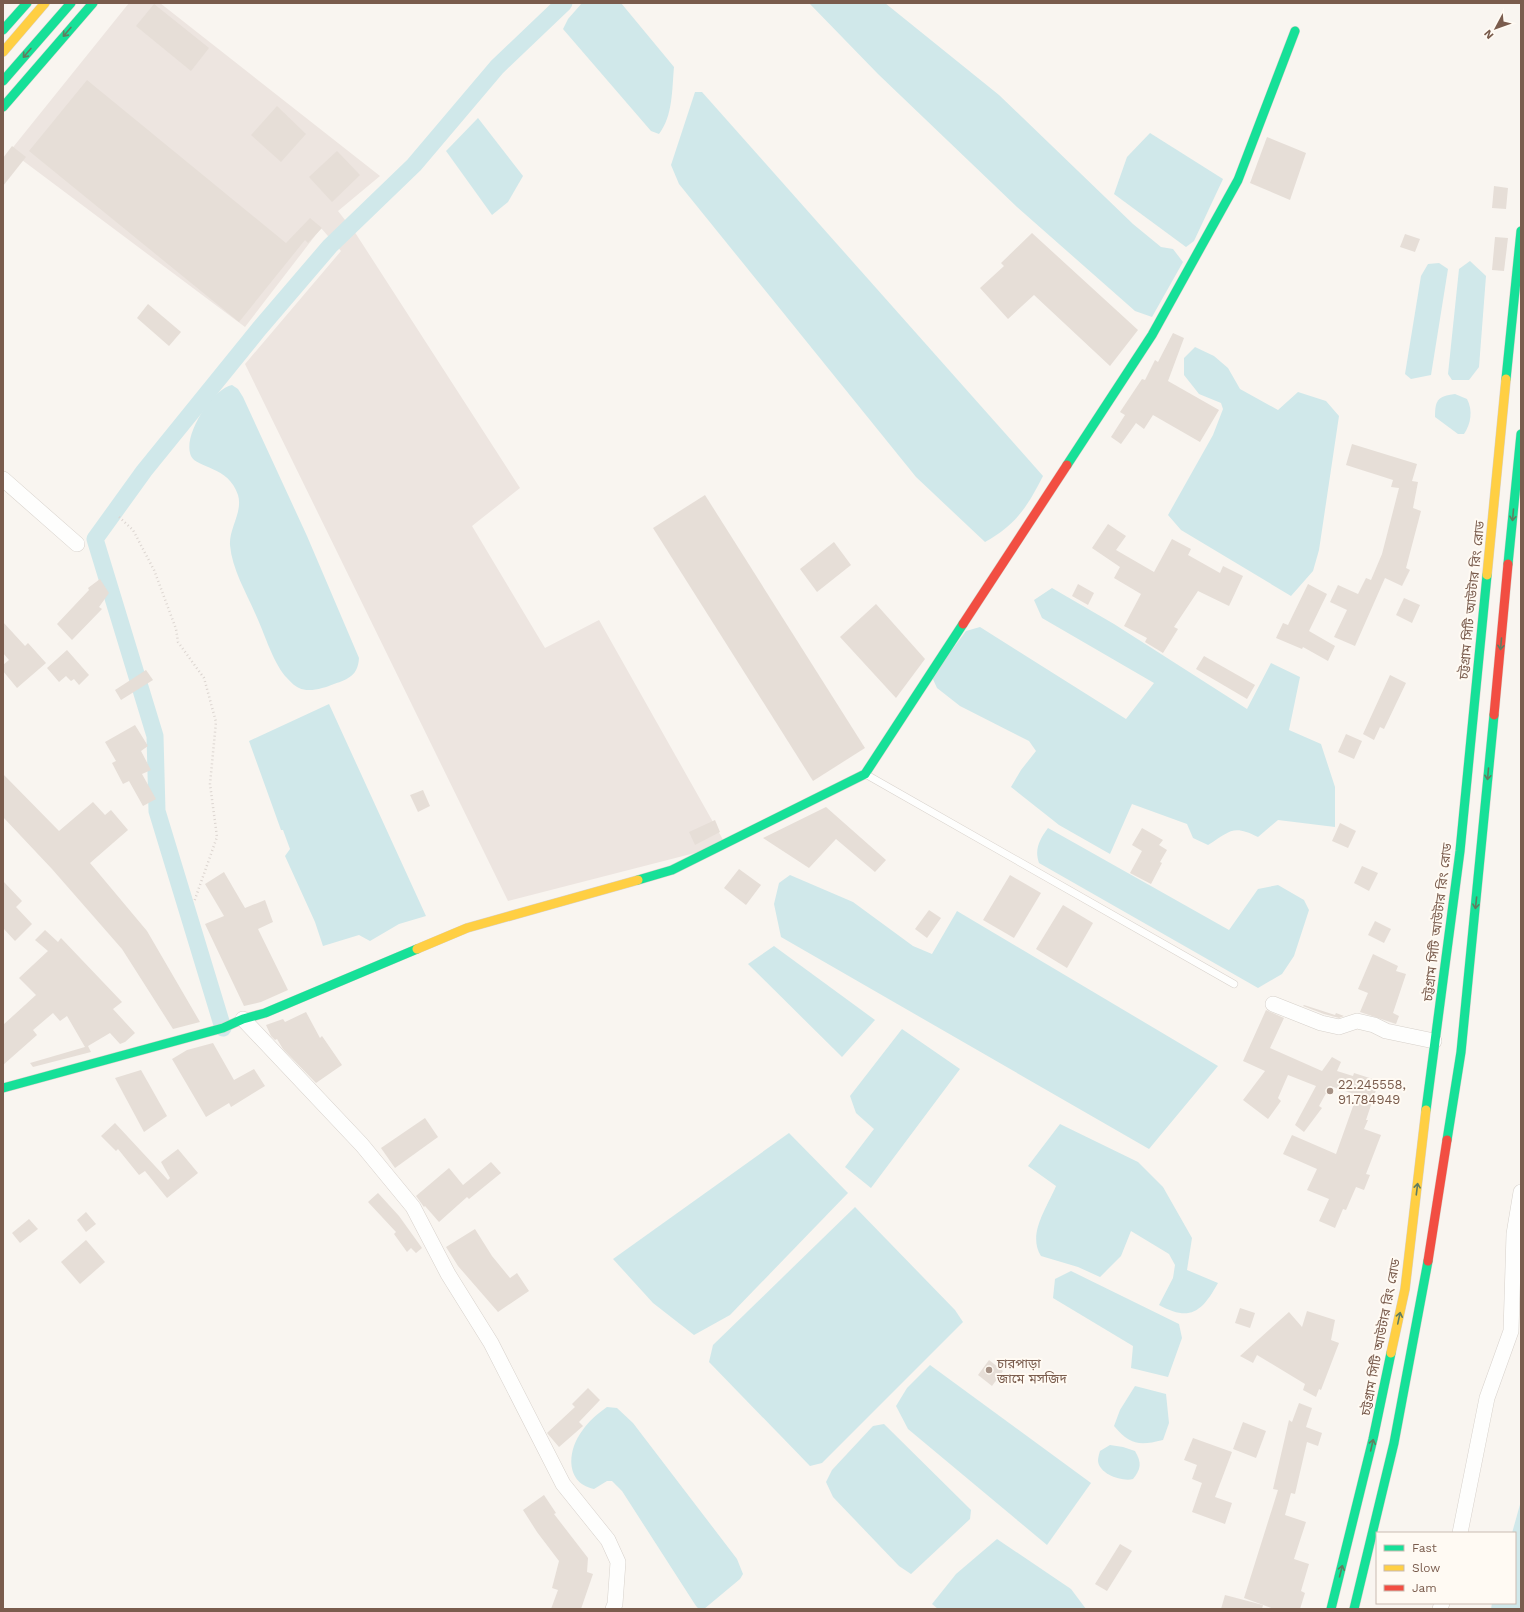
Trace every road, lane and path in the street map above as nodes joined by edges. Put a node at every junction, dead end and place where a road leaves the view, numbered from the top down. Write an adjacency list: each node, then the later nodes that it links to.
1 (27, 3): 5 (main road)
2 (45, 3): 7 (main road)
3 (71, 3): 8 (main road, one-way to 8)
4 (93, 3): 9 (main road, one-way to 9)
5 (3, 30)
6 (1295, 31): 15 (main road)
7 (3, 52)
8 (3, 81)
9 (3, 106)
10 (1521, 230): 20 (main road, চট্টগ্রাম সিটি আউটার রিং রোড)
11 (1521, 434): 26 (main road, one-way to 26)
12 (3, 479): 14 (street)
13 (119, 517): 16 (path)
14 (78, 544)
15 (865, 774): 17 (lane); 19 (main road)
16 (194, 902)
17 (1234, 984)
18 (1273, 1004): 20 (street)
19 (243, 1019): 21 (main road); 24 (street)
20 (1434, 1041): 25 (main road, চট্টগ্রাম সিটি আউটার রিং রোড, one-way to 20)
21 (3, 1088)
22 (1521, 1192): 23 (street)
23 (1460, 1532)
24 (613, 1609)
25 (1331, 1609)
26 (1354, 1609)

